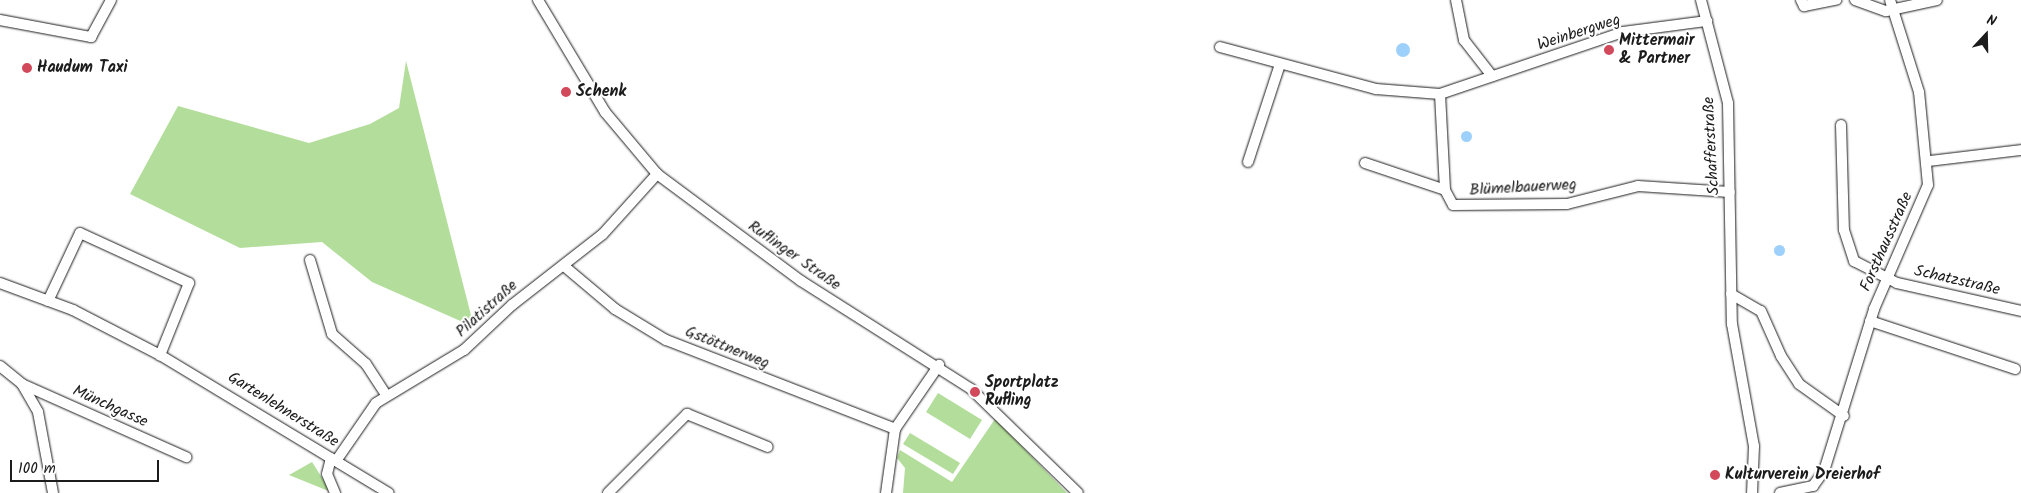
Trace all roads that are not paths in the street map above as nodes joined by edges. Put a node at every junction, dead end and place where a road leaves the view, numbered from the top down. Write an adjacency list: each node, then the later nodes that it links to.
1 (111, 0): 10 (street)
2 (538, 0): 21 (street, Ruflinger Straße)
3 (1456, 0): 14 (street)
4 (1701, 0): 11 (street, Schafferstraße)
5 (1801, 0): 6 (street)
6 (1836, 0)
7 (1855, 0): 9 (street)
8 (1937, 0): 9 (street)
9 (1891, 5): 18 (street, Forsthausstraße)
10 (0, 20)
11 (1707, 21): 14 (street, Weinbergweg); 23 (street, Schafferstraße)
12 (1220, 47): 13 (street, Weinbergweg)
13 (1280, 64): 15 (street, Weinbergweg); 19 (street)
14 (1492, 76): 15 (street, Weinbergweg)
15 (1440, 94): 22 (street, Blümelbauerweg)
16 (1841, 125): 26 (street, Schatzstraße)
17 (2021, 150): 18 (street)
18 (1929, 161): 26 (street, Forsthausstraße)
19 (1248, 162)
20 (1365, 163): 22 (street, Blümelbauerweg)
21 (657, 174): 25 (street, Pilatistraße); 33 (street, Ruflinger Straße)
22 (1445, 190): 23 (street, Blümelbauerweg)
23 (1730, 192): 28 (street, Schafferstraße)
24 (310, 260): 37 (street)
25 (564, 266): 37 (street, Pilatistraße); 39 (street, Gstöttnerweg)
26 (1887, 279): 30 (street, Schatzstraße); 31 (street, Forsthausstraße)
27 (0, 283): 29 (street, Gartenlehnerstraße)
28 (1731, 294): 38 (street); 49 (street, Schafferstraße)
29 (48, 301): 32 (street, Gartenlehnerstraße); 32 (street)
30 (2021, 311)
31 (1870, 322): 35 (street); 38 (street, Forsthausstraße)
32 (160, 355): 42 (street, Gartenlehnerstraße)
33 (939, 365): 39 (street); 48 (street, Ruflinger Straße)
34 (0, 366): 36 (street)
35 (2015, 369)
36 (22, 384): 41 (street, Münchgasse); 44 (street)
37 (387, 396): 42 (street, Pilatistraße)
38 (1844, 416): 50 (street, Forsthausstraße)
39 (895, 429): 47 (street)
40 (768, 447): 43 (street)
41 (186, 457)
42 (334, 459): 45 (street); 46 (street, Gartenlehnerstraße)
43 (607, 492)
44 (53, 493)
45 (335, 493)
46 (389, 493)
47 (886, 493)
48 (1078, 493)
49 (1752, 493)
50 (1780, 493)

